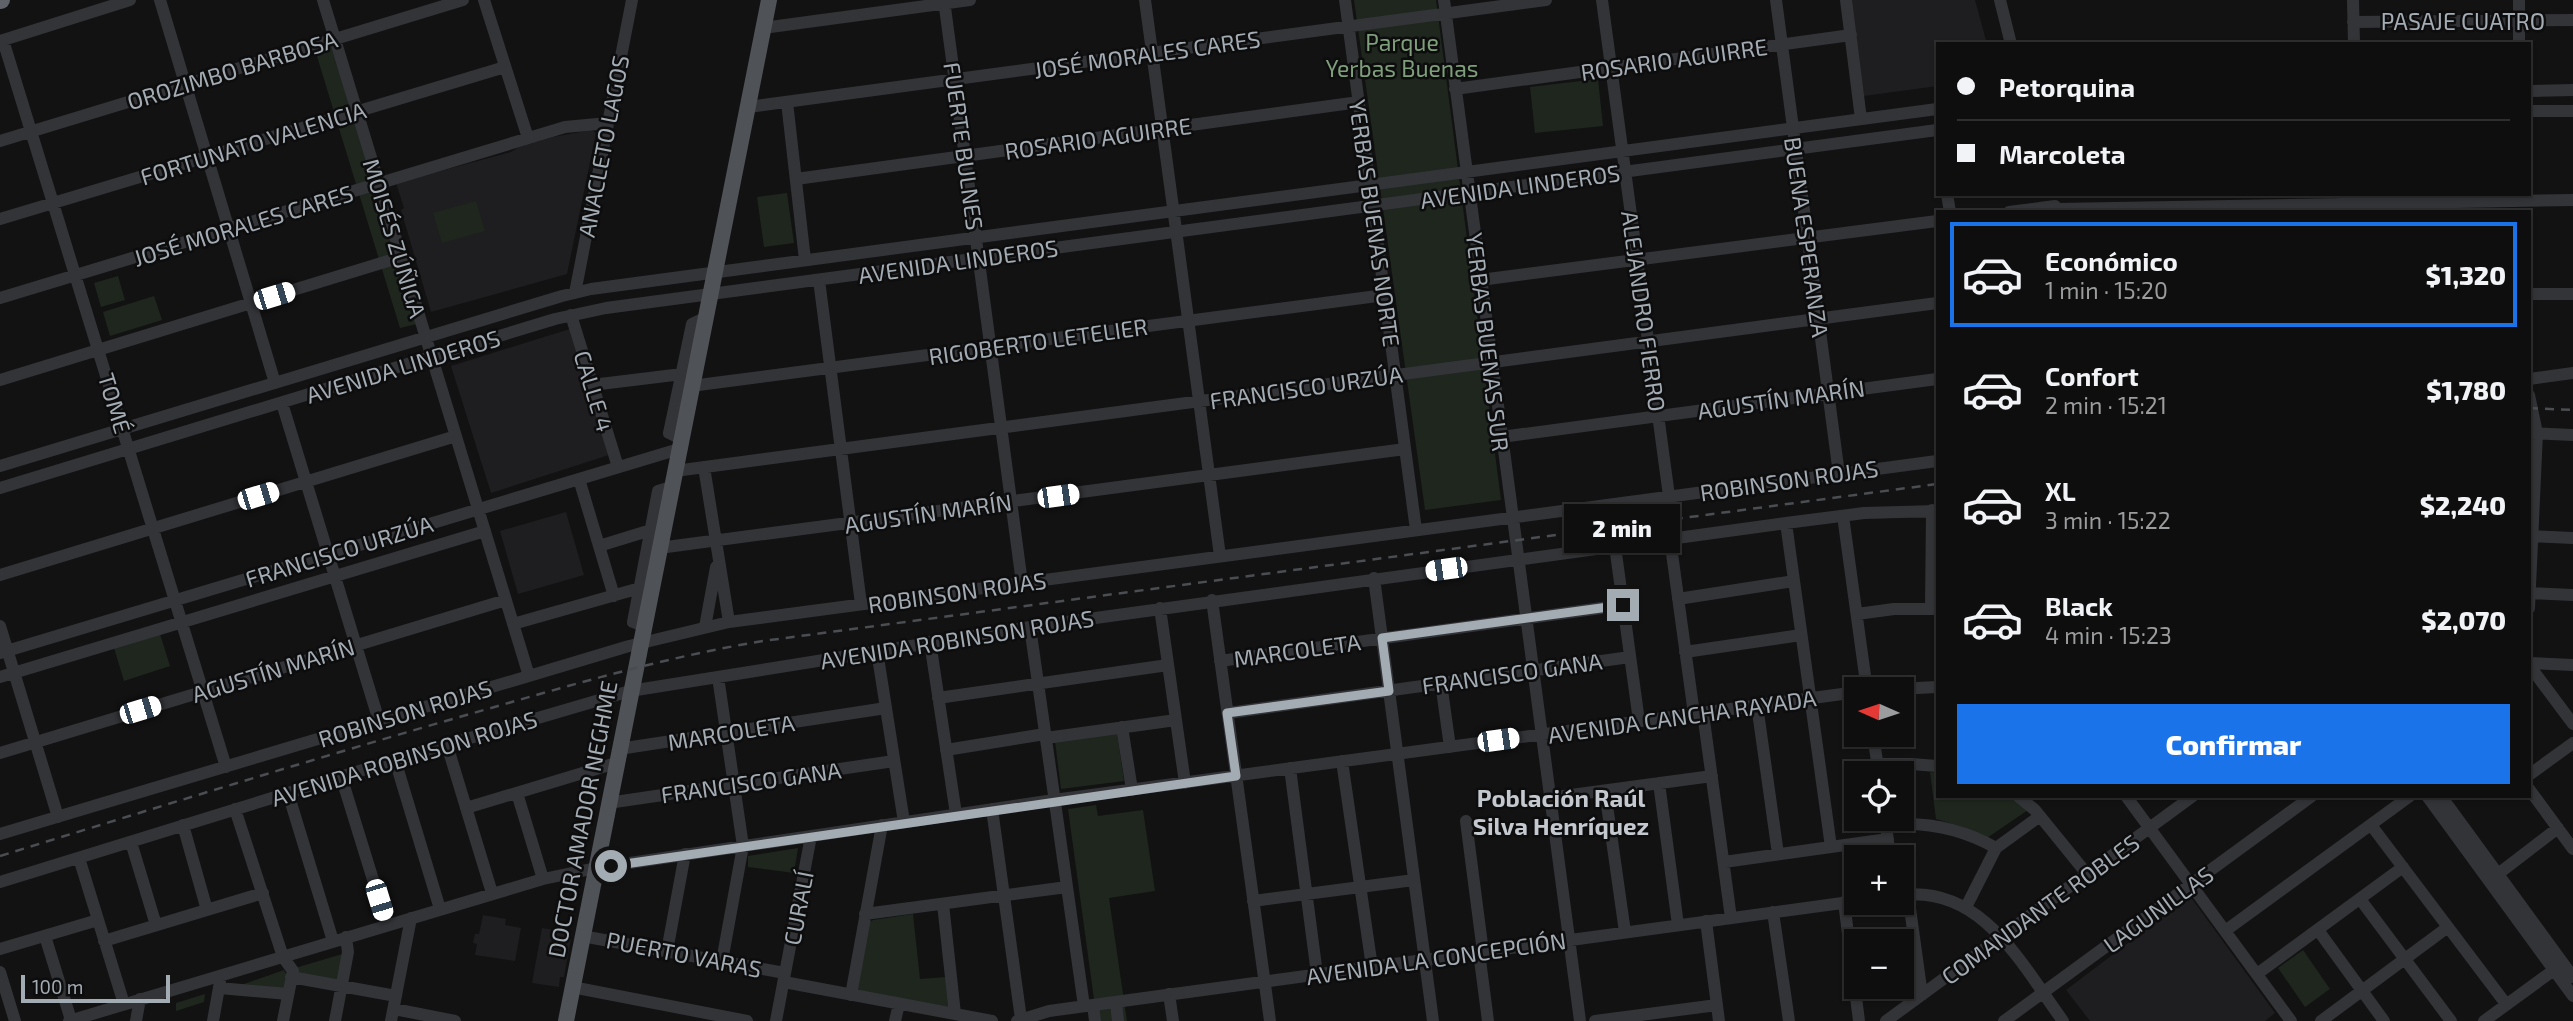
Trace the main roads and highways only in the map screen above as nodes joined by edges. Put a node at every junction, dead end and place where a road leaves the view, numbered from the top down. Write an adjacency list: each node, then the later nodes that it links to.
1 (769, 0): 2 (main road, DOCTOR AMADOR NEGHME)
2 (566, 1021)

